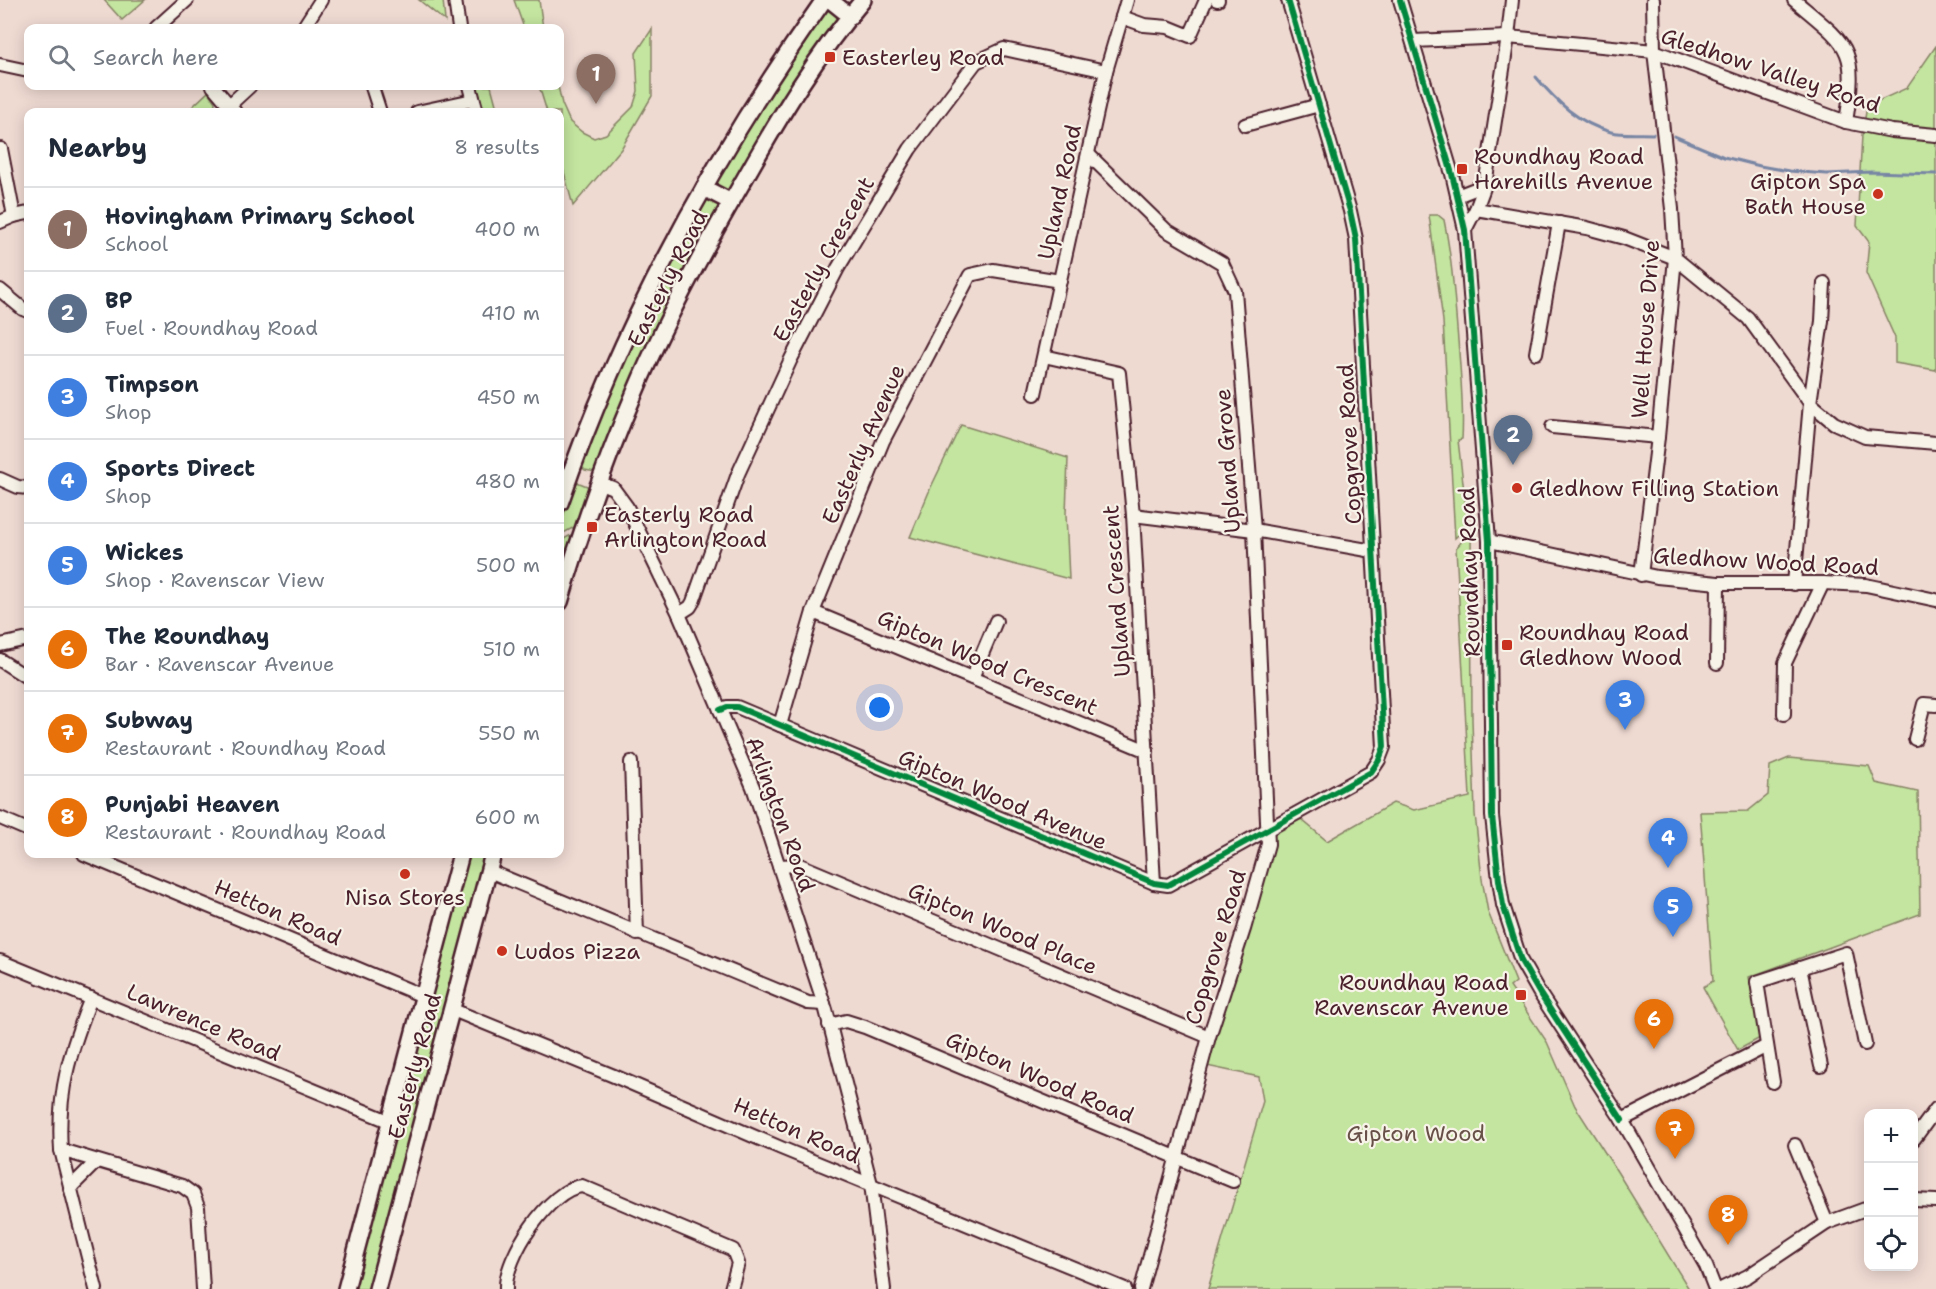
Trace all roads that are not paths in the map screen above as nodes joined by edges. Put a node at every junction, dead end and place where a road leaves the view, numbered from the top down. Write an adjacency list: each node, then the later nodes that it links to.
1 (187, 0): 16 (street)
2 (321, 0): 17 (street)
3 (455, 0): 18 (street)
4 (824, 0): 41 (main road, Easterly Road)
5 (830, 0): 14 (main road)
6 (863, 0): 14 (main road, Easterly Road)
7 (1127, 0): 15 (street, Upland Road)
8 (1206, 0): 15 (street)
9 (1288, 0): 29 (street, Copgrove Road)
10 (1400, 0): 20 (street, Roundhay Road)
11 (1512, 0): 19 (street)
12 (1653, 0): 21 (street, Well House Drive)
13 (1794, 0): 35 (street)
14 (850, 16): 43 (main road, Easterly Road)
15 (1122, 17): 24 (street, Upland Road)
16 (165, 24)
17 (306, 24)
18 (458, 24)
19 (1508, 37): 20 (street, Gledhow Valley Road); 21 (street, Gledhow Valley Road); 40 (street)
20 (1413, 41): 42 (street, Roundhay Road)
21 (1654, 51): 35 (street, Gledhow Valley Road); 50 (street, Well House Drive)
22 (0, 65): 23 (street)
23 (24, 71)
24 (1106, 71): 39 (street, Upland Road); 77 (street, Easterly Crescent)
25 (216, 90): 31 (street)
26 (246, 90): 32 (street)
27 (373, 90): 33 (street)
28 (471, 90): 30 (street)
29 (1319, 105): 36 (street); 69 (street, Copgrove Road)
30 (475, 106): 34 (street)
31 (228, 108)
32 (231, 108)
33 (379, 108)
34 (456, 108)
35 (1846, 122): 37 (street, Gledhow Valley Road)
36 (1245, 125)
37 (1936, 135)
38 (1, 149): 46 (street)
39 (1089, 155): 51 (street, Upland Road); 67 (street, Upland Grove)
40 (1485, 184): 42 (street); 44 (street)
41 (704, 188): 43 (main road); 62 (main road, Easterly Road)
42 (1457, 196): 49 (street, Roundhay Road)
43 (731, 202): 64 (main road, Easterly Road)
44 (1476, 209): 48 (street); 49 (street)
45 (24, 214): 46 (street)
46 (14, 216): 47 (street)
47 (0, 222)
48 (1559, 223): 50 (street); 55 (street)
49 (1465, 230): 68 (street, Roundhay Road)
50 (1675, 258): 58 (street); 60 (street, Well House Drive)
51 (1060, 281): 56 (street, Upland Road); 76 (street, Easterly Avenue)
52 (1824, 283): 58 (street)
53 (0, 290): 54 (street)
54 (24, 309)
55 (1536, 353)
56 (1044, 356): 57 (street, Upland Road); 66 (street, Upland Crescent)
57 (1035, 394)
58 (1810, 403): 61 (street); 73 (street)
59 (1552, 427): 60 (street)
60 (1658, 437): 70 (street, Well House Drive)
61 (1936, 443)
62 (565, 471)
63 (0, 478): 65 (street)
64 (600, 483): 74 (main road, Easterly Road); 77 (street, Arlington Road)
65 (24, 488)
66 (1133, 515): 67 (street); 90 (street, Upland Crescent)
67 (1254, 530): 69 (street); 94 (street, Upland Grove)
68 (1489, 541): 70 (street, Gledhow Wood Road); 115 (street, Roundhay Road)
69 (1373, 551): 94 (street, Copgrove Road)
70 (1641, 575): 71 (street, Gledhow Wood Road)
71 (1718, 583): 73 (street, Gledhow Wood Road); 82 (street)
72 (1822, 583): 73 (street, Gledhow Wood Road); 75 (street, Gledhow Wood Road); 87 (street)
73 (1794, 584)
74 (564, 590)
75 (1936, 600)
76 (813, 612): 84 (street, Gipton Wood Crescent); 88 (street, Easterly Avenue)
77 (679, 614): 86 (street, Arlington Road)
78 (996, 621): 84 (street)
79 (24, 640): 80 (street)
80 (0, 645)
81 (0, 660): 83 (street)
82 (1717, 663)
83 (24, 675)
84 (972, 678): 90 (street, Gipton Wood Crescent)
85 (1936, 705): 89 (street)
86 (720, 710): 88 (street, Gipton Wood Avenue); 98 (street, Arlington Road)
87 (1784, 714)
88 (780, 724): 100 (street, Gipton Wood Avenue)
89 (1915, 739)
90 (1147, 751): 100 (street, Upland Crescent)
91 (631, 762): 101 (street)
92 (0, 818): 93 (street)
93 (24, 828)
94 (1266, 831): 100 (street); 109 (street, Copgrove Road)
95 (94, 858): 104 (street, Hetton Road)
96 (456, 858): 104 (main road, Easterly Road)
97 (492, 858): 99 (main road, Easterly Road)
98 (779, 866): 106 (street, Arlington Road); 109 (street, Gipton Wood Place)
99 (489, 871): 101 (street); 107 (main road, Easterly Road)
100 (1154, 883)
101 (637, 934): 106 (street)
102 (0, 961): 105 (street, Lawrence Road)
103 (1800, 968): 110 (street); 111 (street); 112 (street)
104 (423, 996): 116 (main road, Easterly Road)
105 (91, 998): 116 (street, Lawrence Road); 119 (street)
106 (824, 1004): 108 (street, Arlington Road)
107 (453, 1010): 123 (street, Hetton Road); 132 (main road, Easterly Road)
108 (830, 1024): 120 (street, Gipton Wood Road); 123 (street, Arlington Road)
109 (1209, 1037): 120 (street, Copgrove Road)
110 (1865, 1044)
111 (1767, 1046): 113 (street); 115 (street)
112 (1821, 1066)
113 (1773, 1083)
114 (1936, 1108): 117 (street)
115 (1622, 1120): 138 (street, Roundhay Road)
116 (391, 1122): 131 (main road, Easterly Road)
117 (1918, 1133)
118 (1795, 1145): 128 (street)
119 (61, 1150): 121 (street); 124 (street)
120 (1176, 1157): 122 (street, Gipton Wood Road); 137 (street, Copgrove Road)
121 (96, 1162): 124 (street); 130 (street)
122 (1233, 1181)
123 (871, 1184): 135 (street, Arlington Road); 136 (street, Hetton Road)
124 (70, 1188): 129 (street)
125 (1918, 1200): 126 (street)
126 (1936, 1201)
127 (1864, 1210): 128 (street)
128 (1827, 1223): 139 (street)
129 (96, 1289)
130 (203, 1289)
131 (346, 1289)
132 (377, 1289)
133 (506, 1289): 134 (street)
134 (731, 1289)
135 (884, 1289)
136 (1125, 1289)
137 (1141, 1289)
138 (1715, 1289)
139 (1721, 1289)

